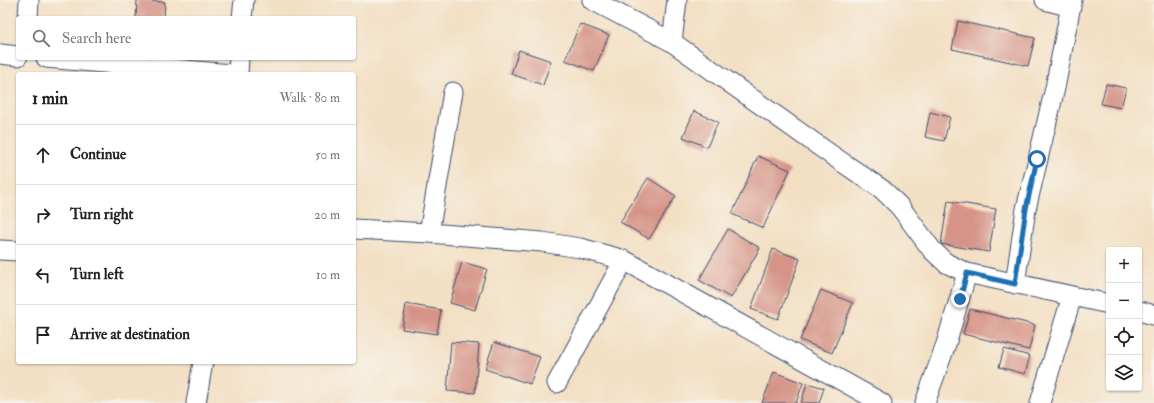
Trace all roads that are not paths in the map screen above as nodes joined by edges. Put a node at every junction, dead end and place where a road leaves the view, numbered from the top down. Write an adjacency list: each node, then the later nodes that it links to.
1 (29, 0): 7 (street)
2 (244, 0): 8 (street)
3 (592, 0): 9 (street)
4 (677, 0): 9 (street)
5 (1045, 0): 6 (street)
6 (1071, 3): 23 (street)
7 (28, 16)
8 (242, 16)
9 (672, 42): 22 (street)
10 (0, 54): 11 (street)
11 (16, 56)
12 (69, 60): 14 (street)
13 (239, 60): 15 (street)
14 (208, 72)
15 (238, 72)
16 (453, 92): 18 (street)
17 (356, 229): 18 (street)
18 (429, 233): 21 (street)
19 (0, 250): 20 (street)
20 (16, 251)
21 (624, 260): 29 (street); 31 (street)
22 (967, 273): 23 (street); 32 (street)
23 (1015, 284): 24 (street)
24 (1072, 296): 25 (street); 33 (street)
25 (1106, 303)
26 (1142, 312): 27 (street)
27 (1154, 314)
28 (203, 364): 30 (street)
29 (557, 383)
30 (196, 403)
31 (882, 403)
32 (925, 403)
33 (1040, 403)

